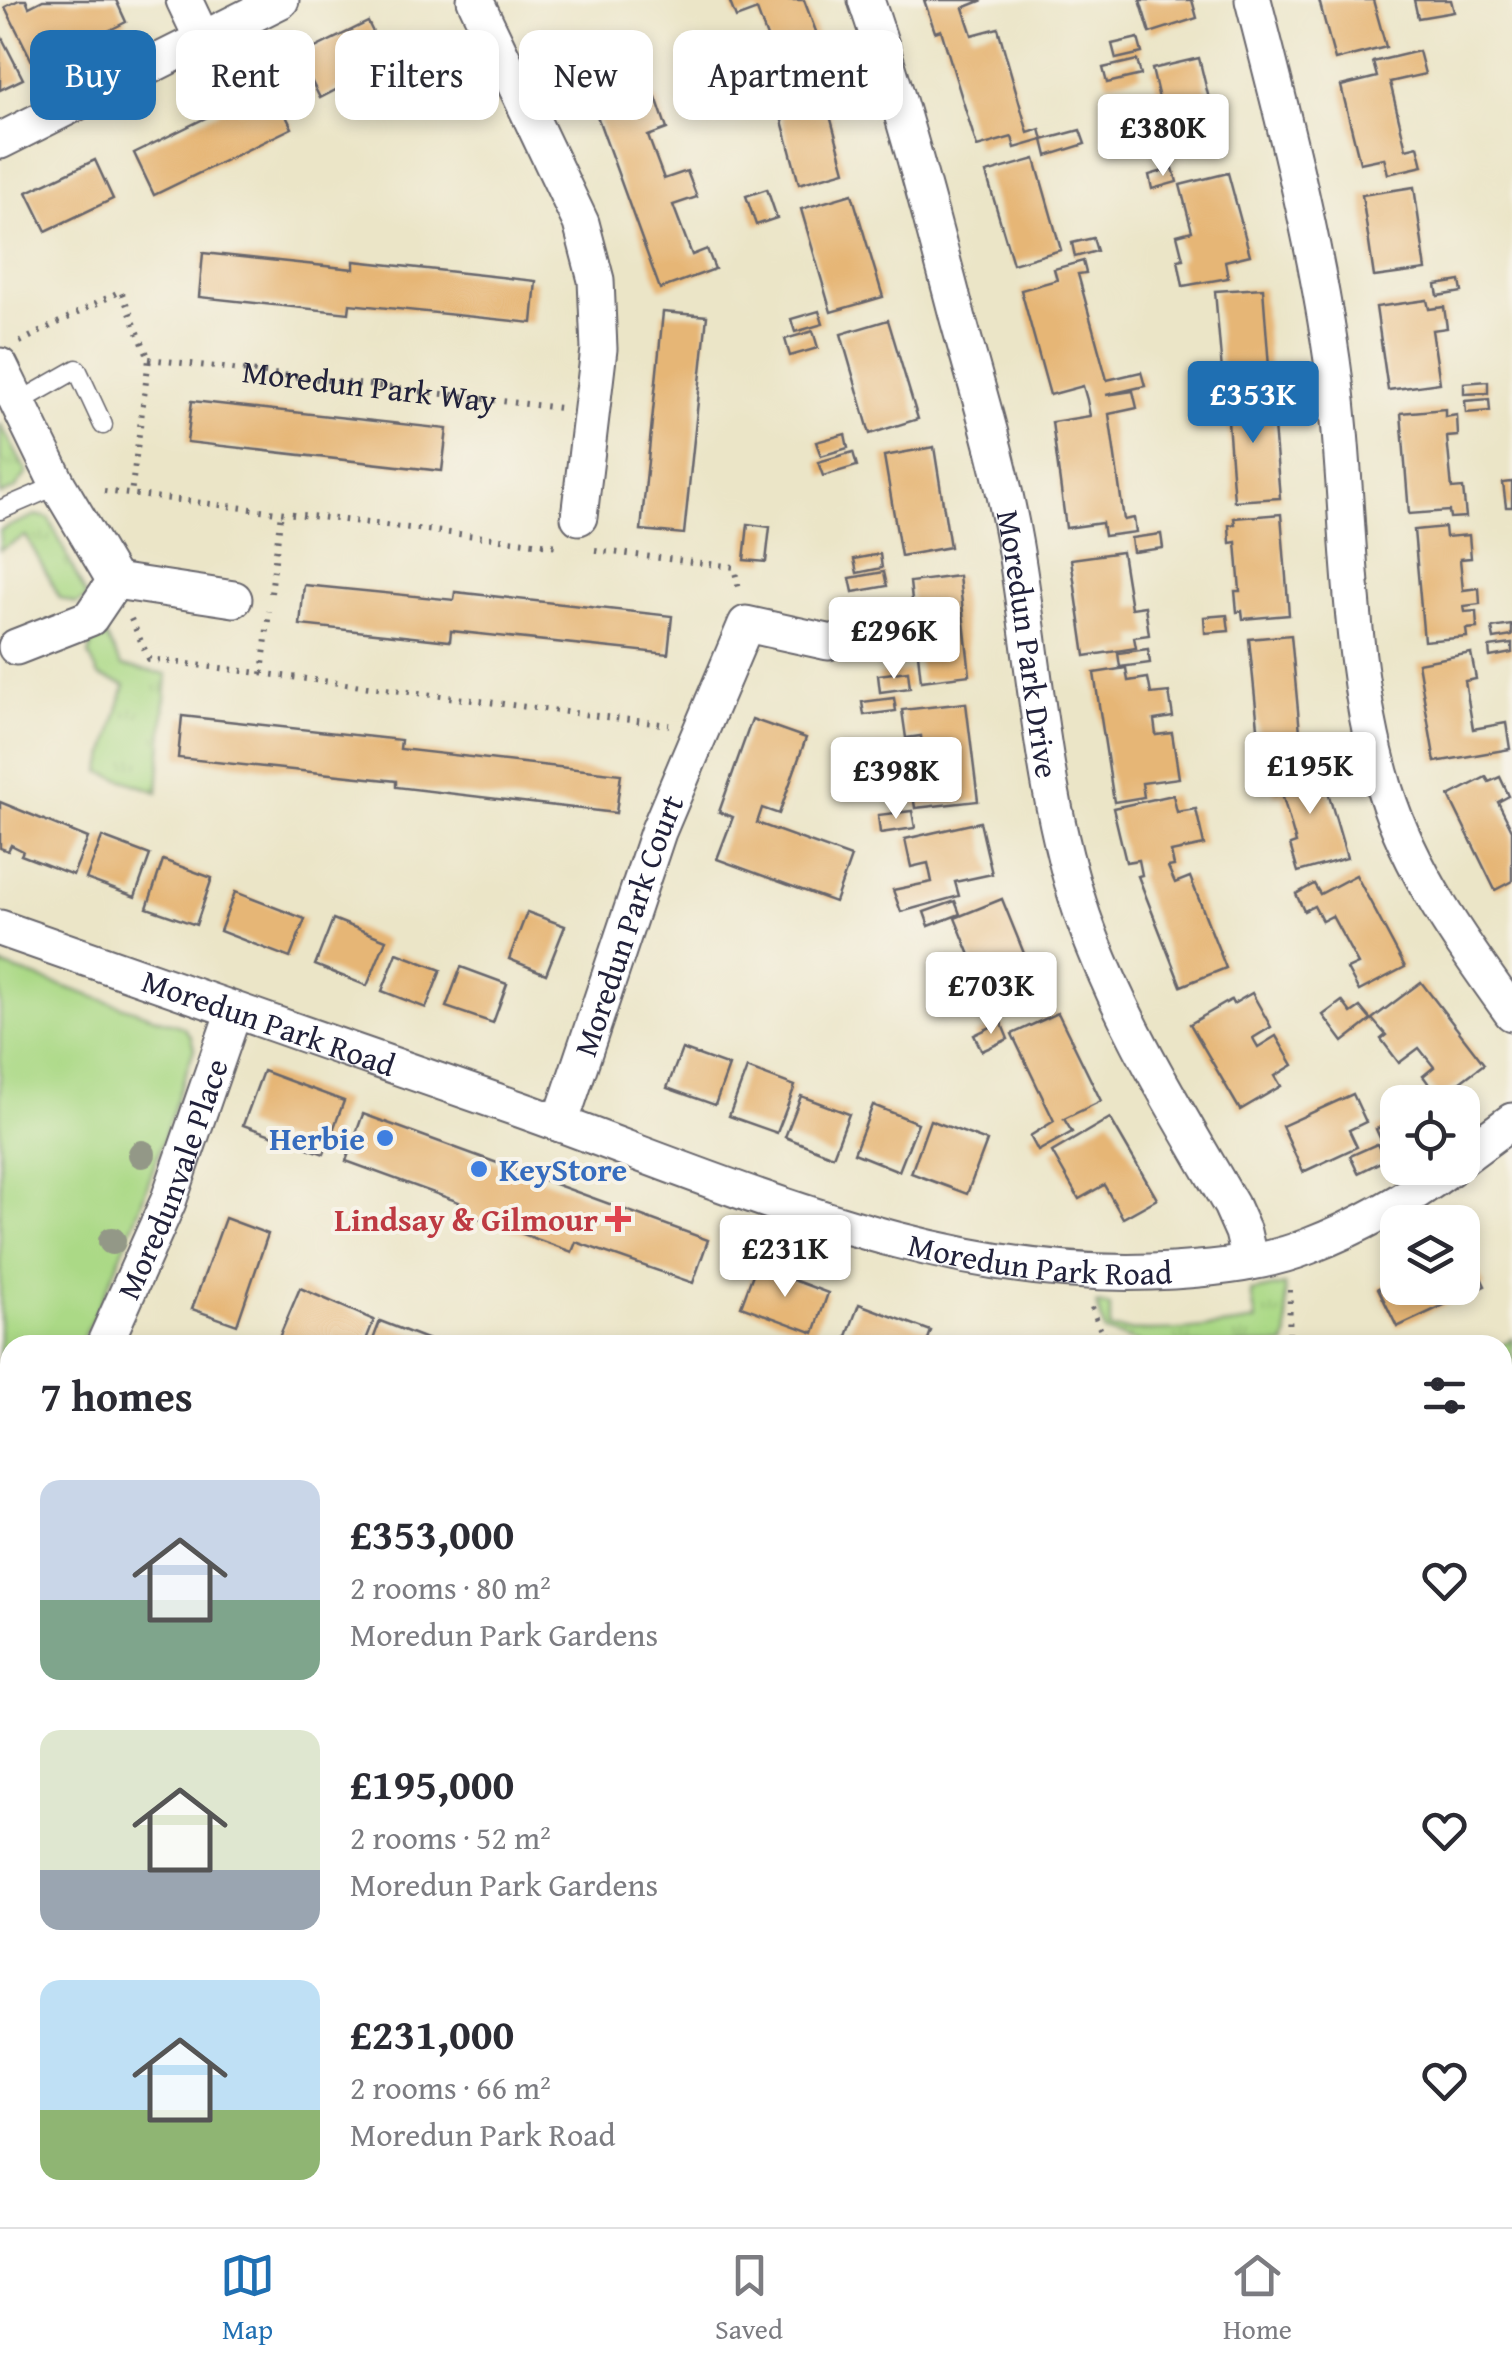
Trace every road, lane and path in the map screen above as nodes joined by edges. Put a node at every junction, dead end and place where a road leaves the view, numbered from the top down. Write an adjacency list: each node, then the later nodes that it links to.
1 (184, 0): 6 (street)
2 (281, 0): 7 (street)
3 (475, 0): 13 (street)
4 (866, 0): 32 (street, Moredun Park Drive)
5 (1252, 0): 26 (street)
6 (198, 30)
7 (219, 30)
8 (176, 51): 9 (street)
9 (0, 140)
10 (149, 359): 13 (path, Moredun Park Way)
11 (0, 366): 12 (street)
12 (19, 402): 14 (lane); 15 (street)
13 (592, 412): 17 (street)
14 (104, 425)
15 (58, 485): 16 (lane); 17 (path); 18 (street)
16 (0, 510)
17 (578, 538): 20 (path)
18 (115, 581): 19 (street); 22 (street); 23 (path)
19 (234, 599)
20 (746, 624): 21 (street); 23 (street, Moredun Park Court)
21 (828, 642)
22 (16, 648)
23 (699, 729): 28 (street, Moredun Park Court)
24 (0, 928): 25 (street, Moredun Park Road)
25 (234, 1011): 28 (street, Moredun Park Road); 34 (street, Moredunvale Place)
26 (1512, 1013)
27 (1512, 1121): 29 (street)
28 (560, 1124): 33 (street, Moredun Park Road)
29 (1480, 1145)
30 (1422, 1185): 31 (street, Moredun Park Road)
31 (1290, 1252): 32 (street, Moredun Park Road); 36 (path)
32 (1250, 1262): 33 (street, Moredun Park Road)
33 (1078, 1270): 35 (path)
34 (109, 1335)
35 (1105, 1335)
36 (1289, 1335)

